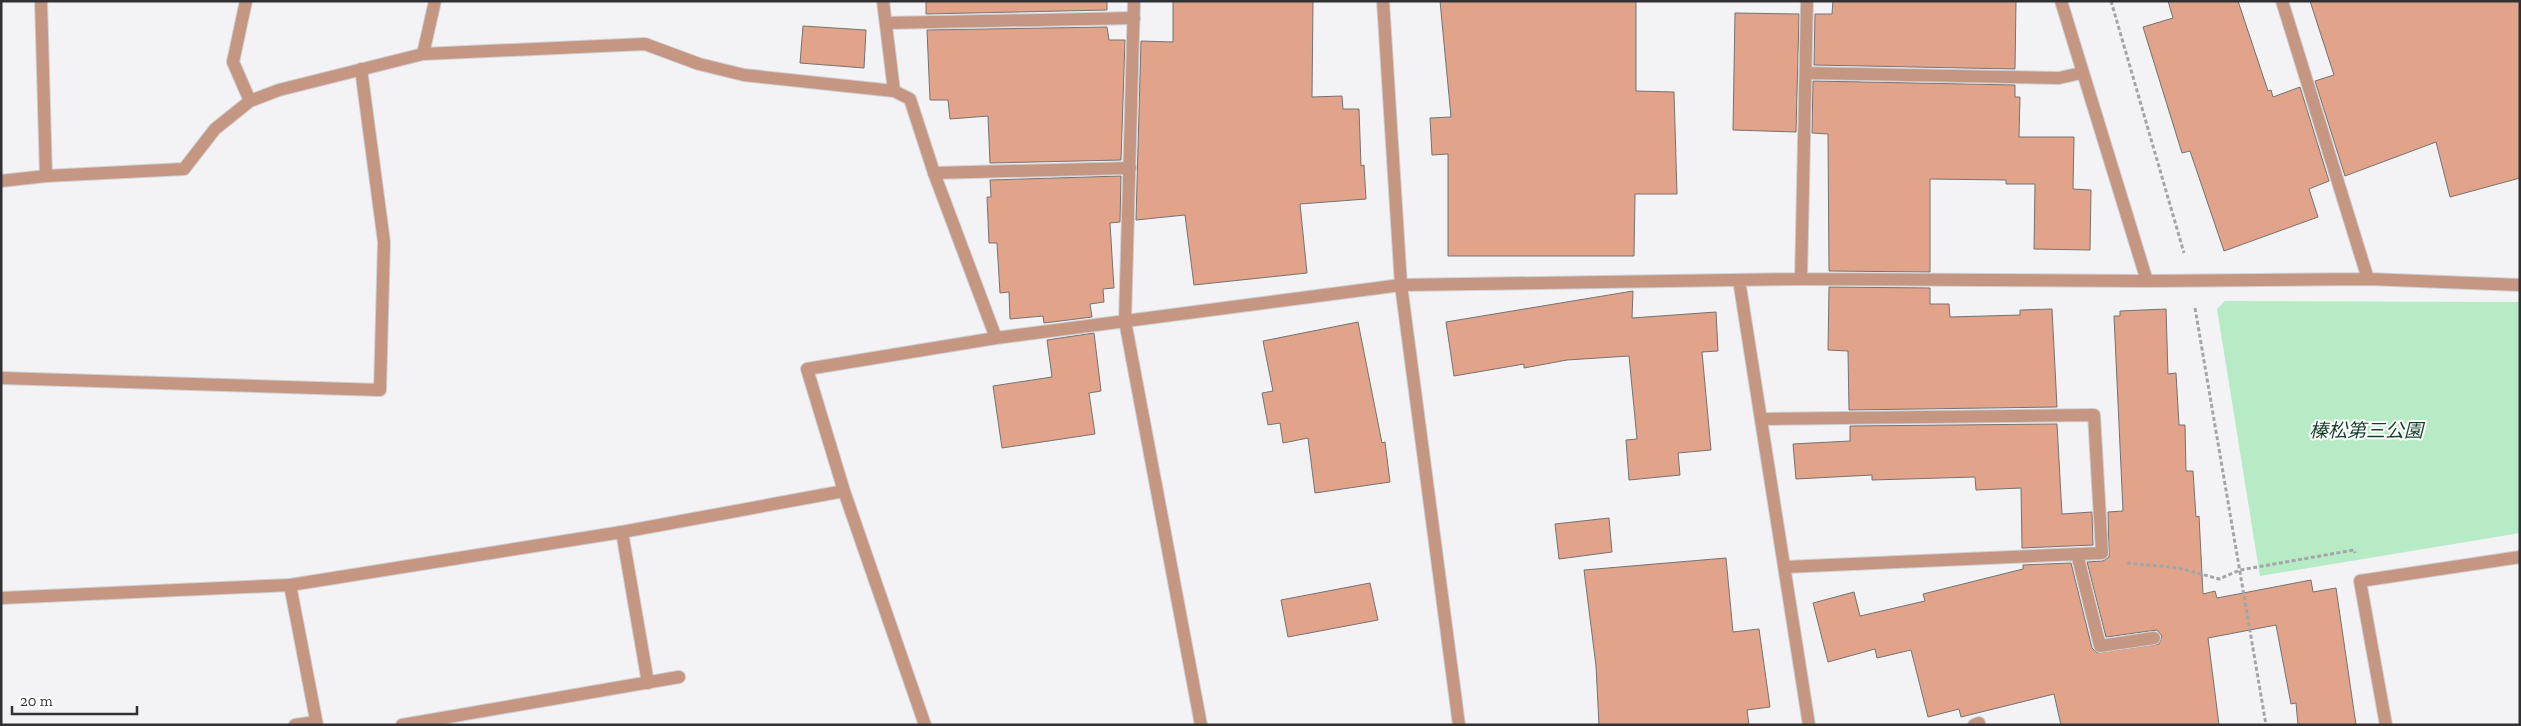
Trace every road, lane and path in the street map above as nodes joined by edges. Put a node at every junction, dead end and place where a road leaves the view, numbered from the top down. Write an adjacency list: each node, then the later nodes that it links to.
1 (41, 1): 21 (street)
2 (246, 1): 18 (street)
3 (434, 1): 13 (street)
4 (883, 1): 12 (street)
5 (1134, 1): 11 (street)
6 (1383, 1): 28 (street)
7 (1807, 1): 15 (street)
8 (2061, 1): 16 (street)
9 (2111, 1): 23 (path)
10 (2282, 1): 25 (street)
11 (1134, 18): 12 (street); 19 (street)
12 (886, 23): 17 (street)
13 (423, 54): 14 (street); 17 (street)
14 (361, 69): 18 (street); 33 (street)
15 (1807, 73): 16 (street); 24 (street)
16 (2081, 74): 27 (street)
17 (894, 92): 20 (street)
18 (250, 101): 21 (street)
19 (1130, 168): 20 (street); 31 (street)
20 (934, 173): 32 (street)
21 (46, 176): 22 (street)
22 (1, 180)
23 (2185, 258)
24 (1801, 278): 26 (street); 27 (street)
25 (2368, 279): 27 (street); 29 (street)
26 (1739, 280): 28 (street); 34 (street)
27 (2147, 281)
28 (1401, 285): 31 (street); 54 (street)
29 (2520, 285)
30 (2195, 307): 41 (path)
31 (1125, 321): 32 (street); 53 (street)
32 (996, 338): 35 (street)
33 (1, 378)
34 (1763, 419): 37 (street); 40 (street)
35 (844, 491): 36 (street); 52 (street)
36 (622, 532): 43 (street); 47 (street)
37 (2102, 553): 38 (street); 41 (path)
38 (2077, 554): 40 (street); 45 (street)
39 (2520, 557): 42 (street)
40 (1785, 566): 49 (street)
41 (2240, 570): 42 (path); 55 (path)
42 (2360, 581): 56 (street)
43 (290, 585): 44 (street); 48 (street)
44 (1, 598)
45 (2154, 638)
46 (678, 677): 47 (street)
47 (648, 683): 51 (street)
48 (316, 723): 50 (street)
49 (1807, 724)
50 (296, 725)
51 (402, 725)
52 (925, 725)
53 (1201, 725)
54 (1459, 725)
55 (2266, 725)
56 (2386, 725)

